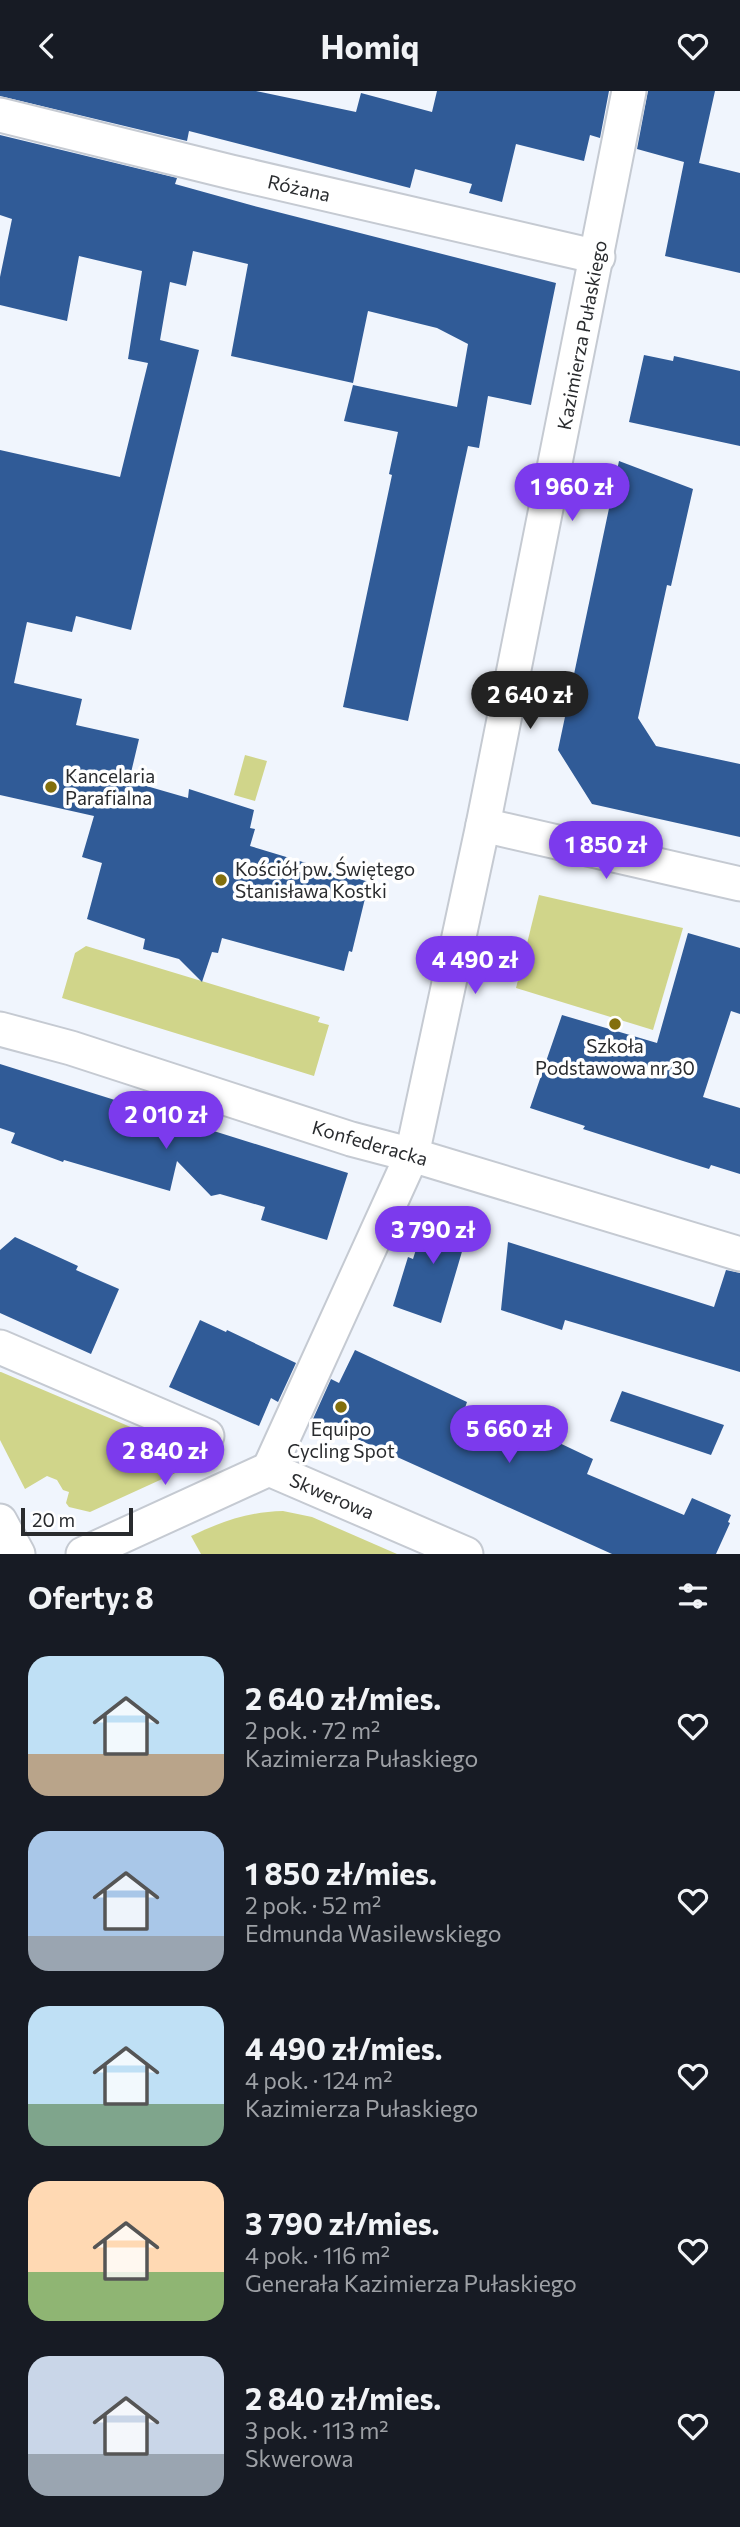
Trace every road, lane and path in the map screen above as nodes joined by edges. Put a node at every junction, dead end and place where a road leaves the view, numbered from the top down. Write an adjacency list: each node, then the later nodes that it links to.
1 (629, 91): 3 (street, Kazimierza Pułaskiego)
2 (0, 115): 3 (street, Różana)
3 (598, 257): 4 (street, Kazimierza Pułaskiego)
4 (484, 825): 5 (street); 7 (street, Kazimierza Pułaskiego)
5 (740, 884)
6 (0, 1029): 7 (street, Konfederacka)
7 (412, 1154): 8 (street, Konfederacka); 11 (street, Kazimierza Pułaskiego)
8 (740, 1254)
9 (0, 1347): 10 (street)
10 (207, 1436)
11 (269, 1469): 14 (street, Skwerowa); 15 (street, Skwerowa)
12 (0, 1521): 13 (street)
13 (18, 1554)
14 (83, 1554)
15 (466, 1554)

